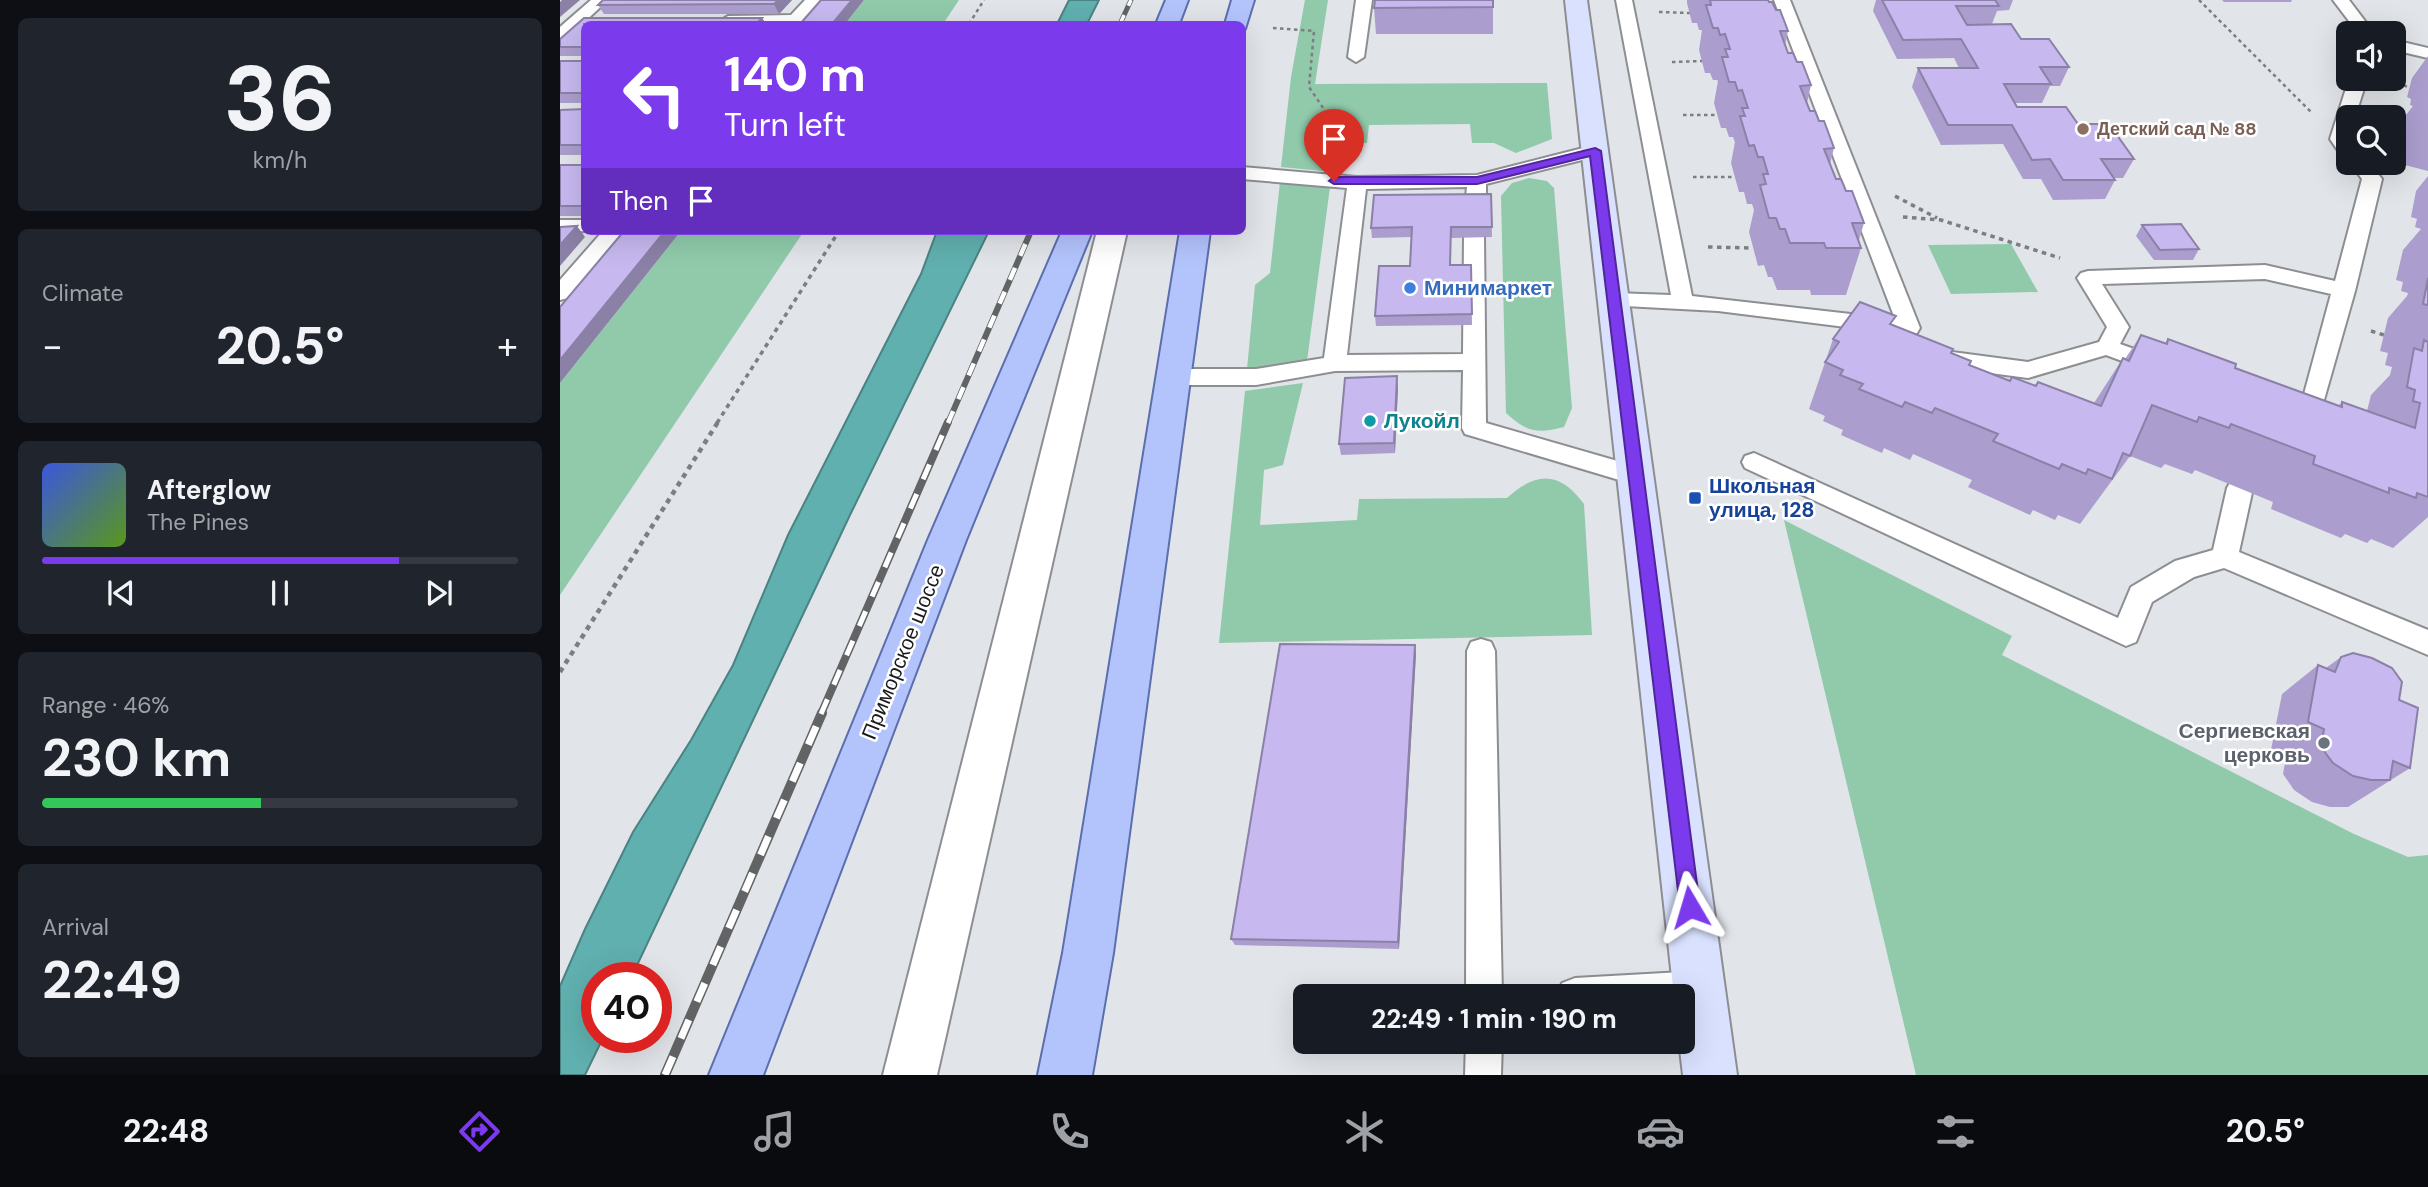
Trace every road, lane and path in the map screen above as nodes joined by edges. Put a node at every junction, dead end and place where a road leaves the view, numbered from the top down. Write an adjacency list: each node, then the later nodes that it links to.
1 (600, 0): 19 (lane)
2 (813, 0): 14 (lane)
3 (985, 0): 15 (path)
4 (1177, 0): 16 (main road)
5 (1243, 0): 17 (main road)
6 (1364, 0): 25 (lane)
7 (1576, 0): 31 (street)
8 (1624, 0): 54 (lane)
9 (1782, 0): 39 (lane)
10 (2199, 0): 30 (path)
11 (2341, 0): 18 (lane)
12 (1652, 12): 13 (path)
13 (1690, 13)
14 (794, 21)
15 (971, 21)
16 (1169, 21)
17 (1238, 21)
18 (2357, 21)
19 (576, 22): 20 (lane); 22 (lane)
20 (581, 22)
21 (1273, 30): 37 (path)
22 (560, 36)
23 (2406, 48): 24 (lane)
24 (2428, 53)
25 (1356, 57)
26 (1702, 61): 27 (path)
27 (1663, 62)
28 (1675, 115): 29 (path)
29 (1717, 115)
30 (2336, 137)
31 (1595, 151): 36 (lane); 53 (street)
32 (1246, 173): 37 (lane)
33 (2368, 175): 51 (lane)
34 (1689, 177): 35 (path)
35 (1734, 177)
36 (1477, 181): 37 (lane); 38 (lane)
37 (1357, 183): 58 (lane)
38 (1476, 204)
39 (1864, 213): 50 (path); 55 (lane)
40 (560, 226): 41 (lane)
41 (581, 226)
42 (611, 235): 52 (lane)
43 (836, 235): 68 (path)
44 (1075, 235): 73 (main road, Приморское шоссе)
45 (1111, 235): 74 (street)
46 (1194, 235): 60 (main road)
47 (1474, 237): 57 (lane)
48 (1704, 247): 49 (path)
49 (1753, 248)
50 (2068, 261)
51 (2344, 291): 56 (lane); 61 (lane)
52 (560, 293)
53 (1614, 300): 54 (lane); 63 (street)
54 (1683, 303): 55 (lane)
55 (1909, 328): 56 (lane)
56 (2107, 347): 59 (lane)
57 (1475, 362): 58 (lane); 63 (lane)
58 (1335, 363): 60 (lane)
59 (2182, 374)
60 (1174, 377): 75 (main road)
61 (2264, 408)
62 (1754, 462): 65 (lane)
63 (1636, 476): 71 (street)
64 (2240, 488): 65 (lane)
65 (2225, 557): 66 (lane)
66 (2428, 643)
67 (1481, 651): 69 (lane)
68 (560, 672)
69 (1484, 984)
70 (1695, 989): 71 (lane)
71 (1700, 989): 77 (street)
72 (1484, 1054): 76 (lane)
73 (736, 1075)
74 (910, 1075)
75 (1065, 1075)
76 (1483, 1075)
77 (1710, 1075)

